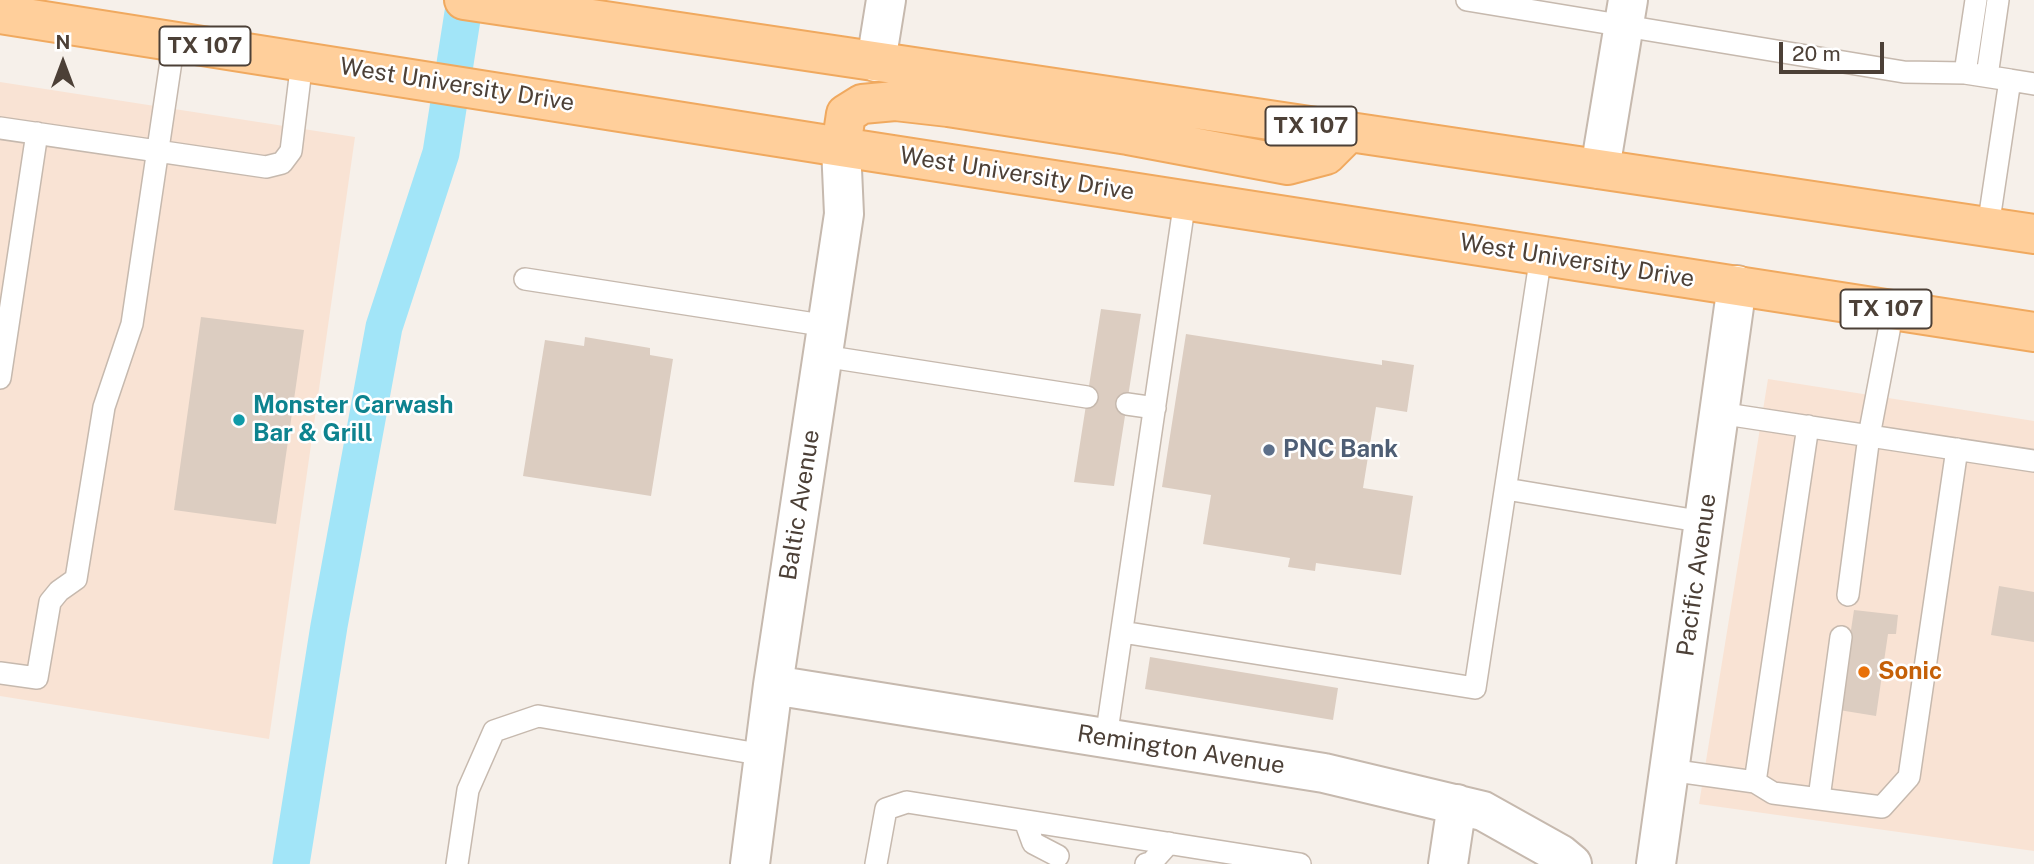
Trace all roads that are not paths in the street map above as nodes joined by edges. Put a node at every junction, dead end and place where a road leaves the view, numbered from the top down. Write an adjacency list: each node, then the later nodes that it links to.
1 (464, 0): 12 (main road, TX 107)
2 (886, 0): 12 (street)
3 (1467, 0): 6 (lane)
4 (1976, 0): 13 (lane)
5 (1998, 0): 14 (lane)
6 (1508, 3): 7 (lane)
7 (1542, 6): 9 (lane)
8 (0, 13): 10 (main road, West University Drive / TX 107)
9 (1626, 13): 13 (lane); 22 (street)
10 (174, 41): 11 (main road, West University Drive / TX 107); 21 (lane)
11 (302, 61): 20 (main road, West University Drive / TX 107); 21 (lane)
12 (876, 62): 18 (main road, TX 107)
13 (1965, 73): 14 (lane)
14 (1987, 76): 15 (lane)
15 (2010, 80): 16 (lane); 24 (lane)
16 (2034, 84)
17 (0, 128): 19 (lane)
18 (1349, 132): 20 (main road); 22 (main road, TX 107)
19 (37, 133): 21 (lane); 32 (lane)
20 (841, 147): 23 (main road, West University Drive / TX 107); 31 (street, Baltic Avenue)
21 (157, 150): 46 (lane)
22 (1600, 169): 24 (main road, TX 107)
23 (1185, 200): 26 (main road, West University Drive / TX 107); 35 (lane)
24 (1988, 227): 25 (main road, TX 107)
25 (2034, 234)
26 (1541, 255): 28 (main road, West University Drive / TX 107); 41 (lane)
27 (525, 279): 31 (lane)
28 (1737, 285): 29 (main road, West University Drive / TX 107); 36 (street, Pacific Avenue)
29 (1893, 310): 30 (main road, West University Drive / TX 107); 38 (lane)
30 (2034, 332)
31 (825, 341): 33 (lane); 47 (street, Baltic Avenue)
32 (0, 378)
33 (1087, 397)
34 (1127, 404): 35 (lane)
35 (1155, 408): 44 (lane)
36 (1719, 413): 37 (lane); 42 (street, Pacific Avenue)
37 (1808, 426): 38 (lane); 51 (lane)
38 (1870, 436): 39 (lane); 43 (lane)
39 (1957, 449): 40 (lane); 52 (lane)
40 (2034, 461)
41 (1506, 489): 42 (lane); 44 (lane)
42 (1704, 522): 50 (street, Pacific Avenue)
43 (1849, 595)
44 (1122, 632): 48 (lane)
45 (1841, 636): 52 (lane)
46 (0, 673)
47 (773, 685): 48 (street, Remington Avenue); 49 (street, Baltic Avenue)
48 (1106, 738): 53 (street, Remington Avenue)
49 (764, 755): 57 (lane); 58 (street, Baltic Avenue)
50 (1670, 770): 51 (lane); 64 (street, Pacific Avenue)
51 (1755, 782): 52 (lane)
52 (1819, 798)
53 (1457, 804): 62 (street); 63 (street, Remington Avenue)
54 (1025, 821): 55 (lane); 56 (lane); 59 (lane)
55 (1169, 843): 60 (lane); 61 (lane)
56 (1058, 856)
57 (457, 864)
58 (750, 864)
59 (876, 864)
60 (1146, 864)
61 (1300, 864)
62 (1448, 864)
63 (1572, 864)
64 (1656, 864)

